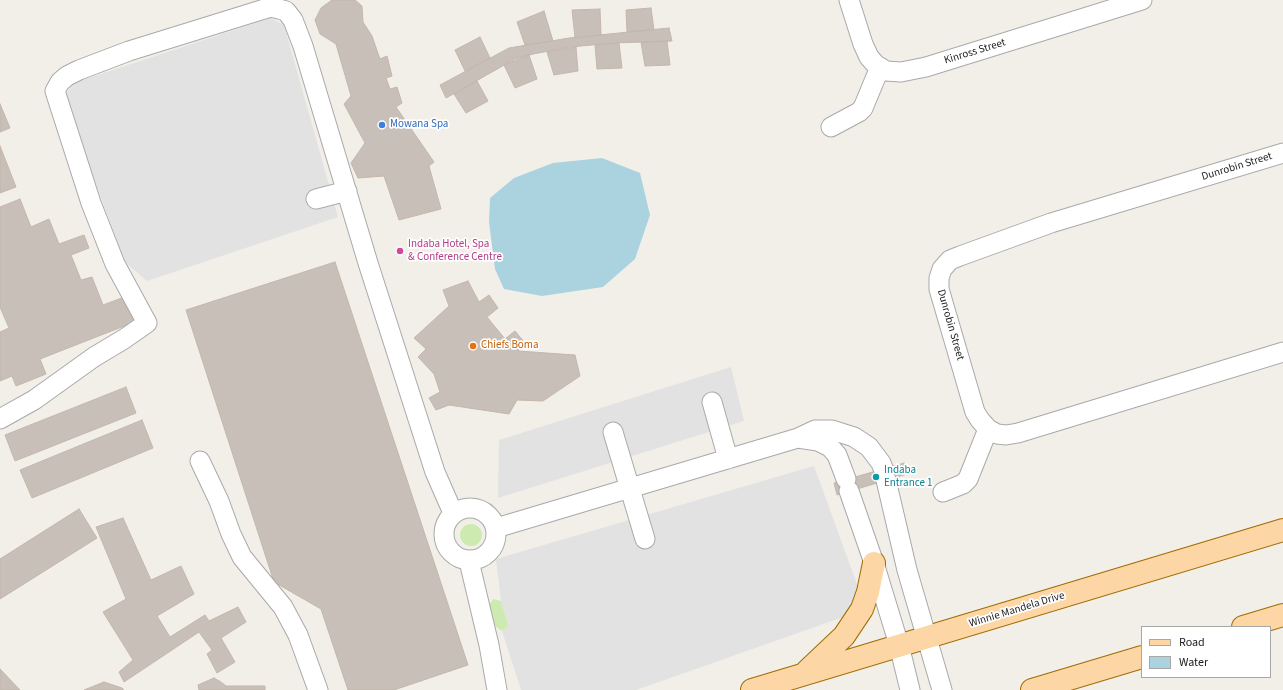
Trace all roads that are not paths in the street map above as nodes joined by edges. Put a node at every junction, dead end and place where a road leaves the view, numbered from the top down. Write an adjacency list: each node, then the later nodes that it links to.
1 (849, 0): 3 (street)
2 (1142, 0): 3 (street, Kinross Street)
3 (880, 67): 4 (street)
4 (831, 127)
5 (1283, 153): 11 (street, Dunrobin Street)
6 (347, 191): 7 (street); 10 (street); 18 (street)
7 (316, 199)
8 (1283, 352): 11 (street)
9 (712, 402): 14 (street)
10 (0, 419)
11 (988, 429): 17 (street)
12 (613, 432): 16 (street)
13 (798, 438): 14 (street); 23 (street); 26 (street)
14 (728, 459): 16 (street)
15 (200, 461): 30 (street)
16 (630, 488): 19 (street); 21 (street)
17 (943, 492)
18 (453, 513): 19 (street); 22 (street)
19 (496, 528): 22 (street)
20 (1283, 530): 26 (main road, Winnie Mandela Drive)
21 (645, 539)
22 (469, 561): 31 (street)
23 (874, 563): 27 (street); 29 (main road)
24 (1283, 615): 25 (main road)
25 (1246, 626)
26 (927, 637): 27 (main road, Winnie Mandela Drive); 34 (street)
27 (899, 646): 29 (main road, Winnie Mandela Drive); 33 (street)
28 (1141, 657): 35 (main road)
29 (803, 674): 32 (main road, Winnie Mandela Drive)
30 (318, 690)
31 (497, 690)
32 (752, 690)
33 (910, 690)
34 (942, 690)
35 (1032, 690)

